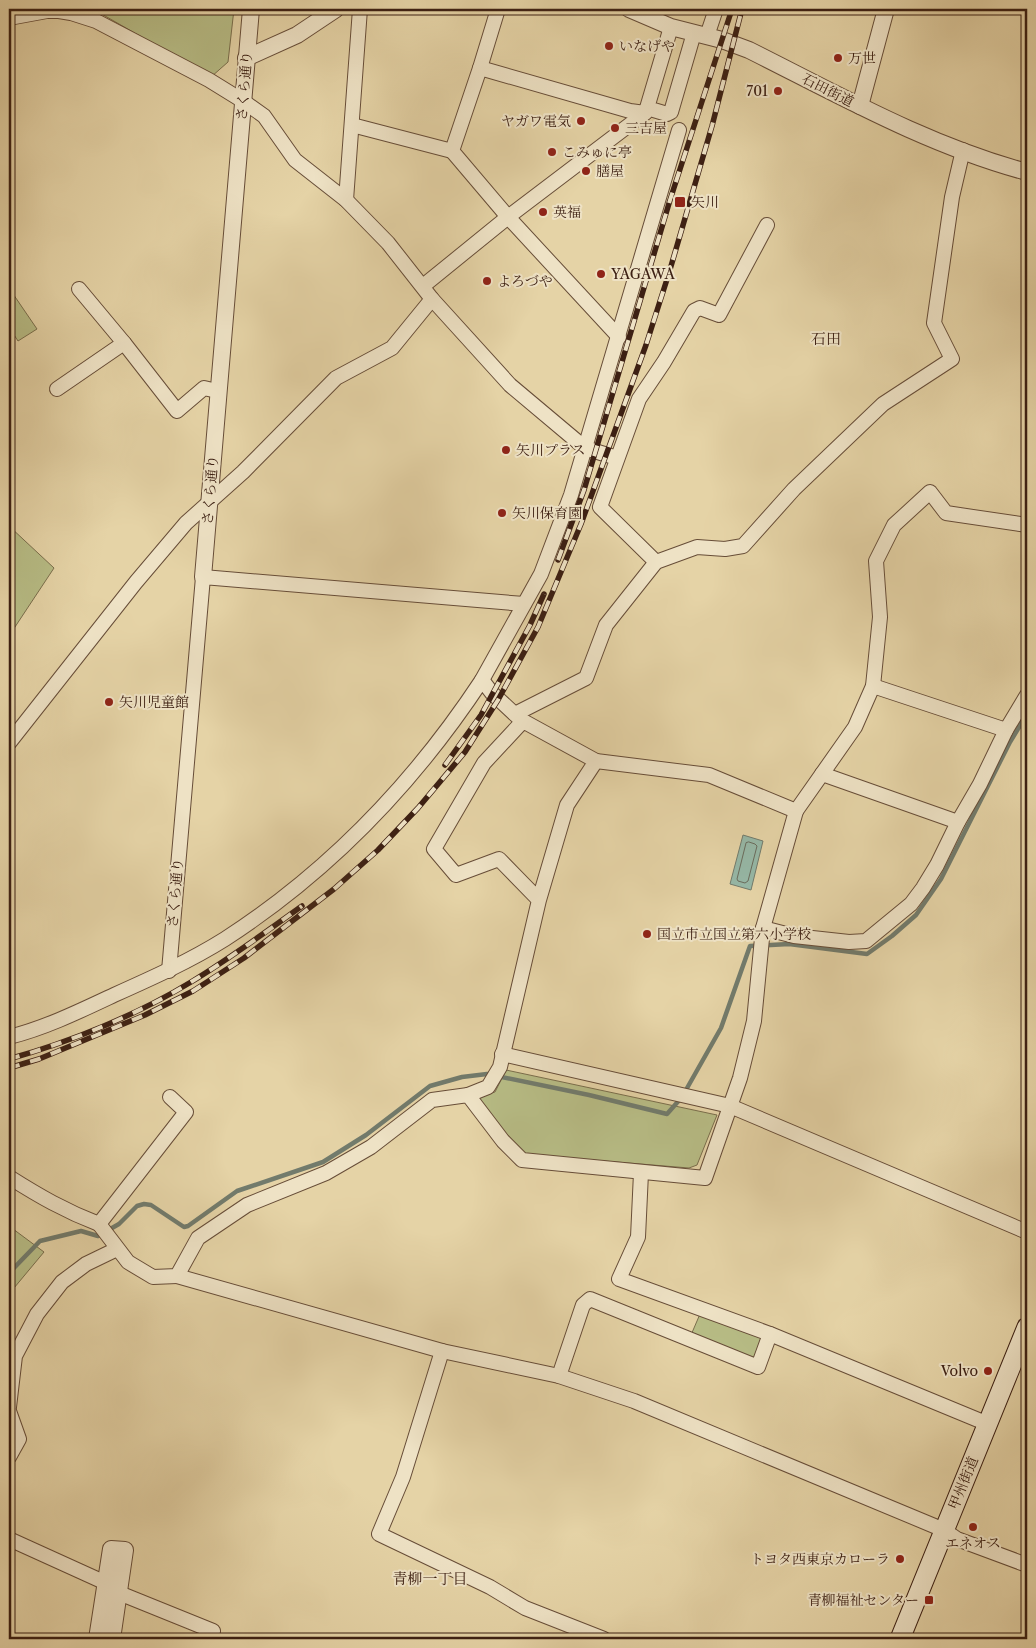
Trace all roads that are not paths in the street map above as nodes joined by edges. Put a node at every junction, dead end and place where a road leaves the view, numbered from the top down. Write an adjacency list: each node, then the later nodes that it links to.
1 (251, 9): 11 (street, さくら通り)
2 (336, 9): 11 (street)
3 (360, 9): 16 (street)
4 (498, 9): 12 (street)
5 (629, 9): 9 (street, 石田街道)
6 (716, 9): 10 (street)
7 (886, 9): 14 (street)
8 (9, 18): 13 (street)
9 (671, 27): 10 (street, 石田街道); 15 (street)
10 (701, 35): 14 (street, 石田街道); 15 (street)
11 (246, 58): 13 (street, さくら通り)
12 (480, 68): 15 (street); 19 (street)
13 (243, 101): 21 (street); 30 (street, さくら通り)
14 (860, 106): 18 (street, 石田街道)
15 (646, 110): 22 (street)
16 (352, 124): 19 (street); 21 (street)
17 (679, 130): 27 (street)
18 (963, 150): 20 (street, 石田街道); 35 (street)
19 (452, 151): 22 (street)
20 (1027, 172)
21 (346, 200): 24 (street)
22 (508, 217): 24 (street); 27 (street)
23 (767, 225): 32 (street)
24 (423, 286): 26 (street)
25 (79, 288): 28 (street)
26 (432, 299): 31 (street); 33 (street)
27 (619, 337): 31 (street)
28 (124, 343): 29 (street); 30 (street)
29 (57, 389)
30 (218, 391): 33 (street, さくら通り)
31 (585, 448): 32 (street); 37 (street)
32 (617, 458): 35 (street)
33 (209, 502): 36 (street, さくら通り); 43 (street)
34 (1027, 524): 39 (street)
35 (656, 562): 41 (street)
36 (202, 577): 37 (street); 50 (street, さくら通り)
37 (524, 604): 38 (street)
38 (482, 680): 41 (street); 50 (street)
39 (873, 686): 42 (street); 45 (street)
40 (1027, 695): 42 (street)
41 (519, 717): 44 (street); 48 (street)
42 (1006, 730): 47 (street)
43 (9, 743)
44 (596, 761): 46 (street); 48 (street)
45 (822, 774): 46 (street); 47 (street)
46 (796, 810): 49 (street)
47 (958, 822): 49 (street)
48 (539, 900): 52 (street)
49 (762, 940): 55 (street)
50 (169, 971): 51 (street)
51 (9, 1038)
52 (501, 1060): 53 (street); 55 (street)
53 (468, 1095): 56 (street); 61 (street)
54 (170, 1097): 58 (street)
55 (730, 1106): 56 (street); 59 (street)
56 (641, 1173): 63 (street)
57 (9, 1176): 58 (street)
58 (99, 1224): 60 (street)
59 (1027, 1232)
60 (114, 1244): 61 (street); 66 (street)
61 (177, 1276): 64 (street)
62 (1027, 1327): 67 (main road, 甲州街道)
63 (770, 1334): 65 (street); 67 (street)
64 (442, 1351): 65 (street); 77 (street)
65 (560, 1376): 69 (street)
66 (9, 1409): 68 (street)
67 (988, 1424): 69 (main road, 甲州街道)
68 (9, 1457)
69 (944, 1530): 71 (street); 78 (main road, 甲州街道)
70 (9, 1539): 72 (street)
71 (1027, 1565)
72 (106, 1583): 73 (street); 74 (street)
73 (119, 1593): 75 (street); 76 (street)
74 (97, 1639)
75 (112, 1639)
76 (210, 1639)
77 (604, 1639)
78 (900, 1639)

